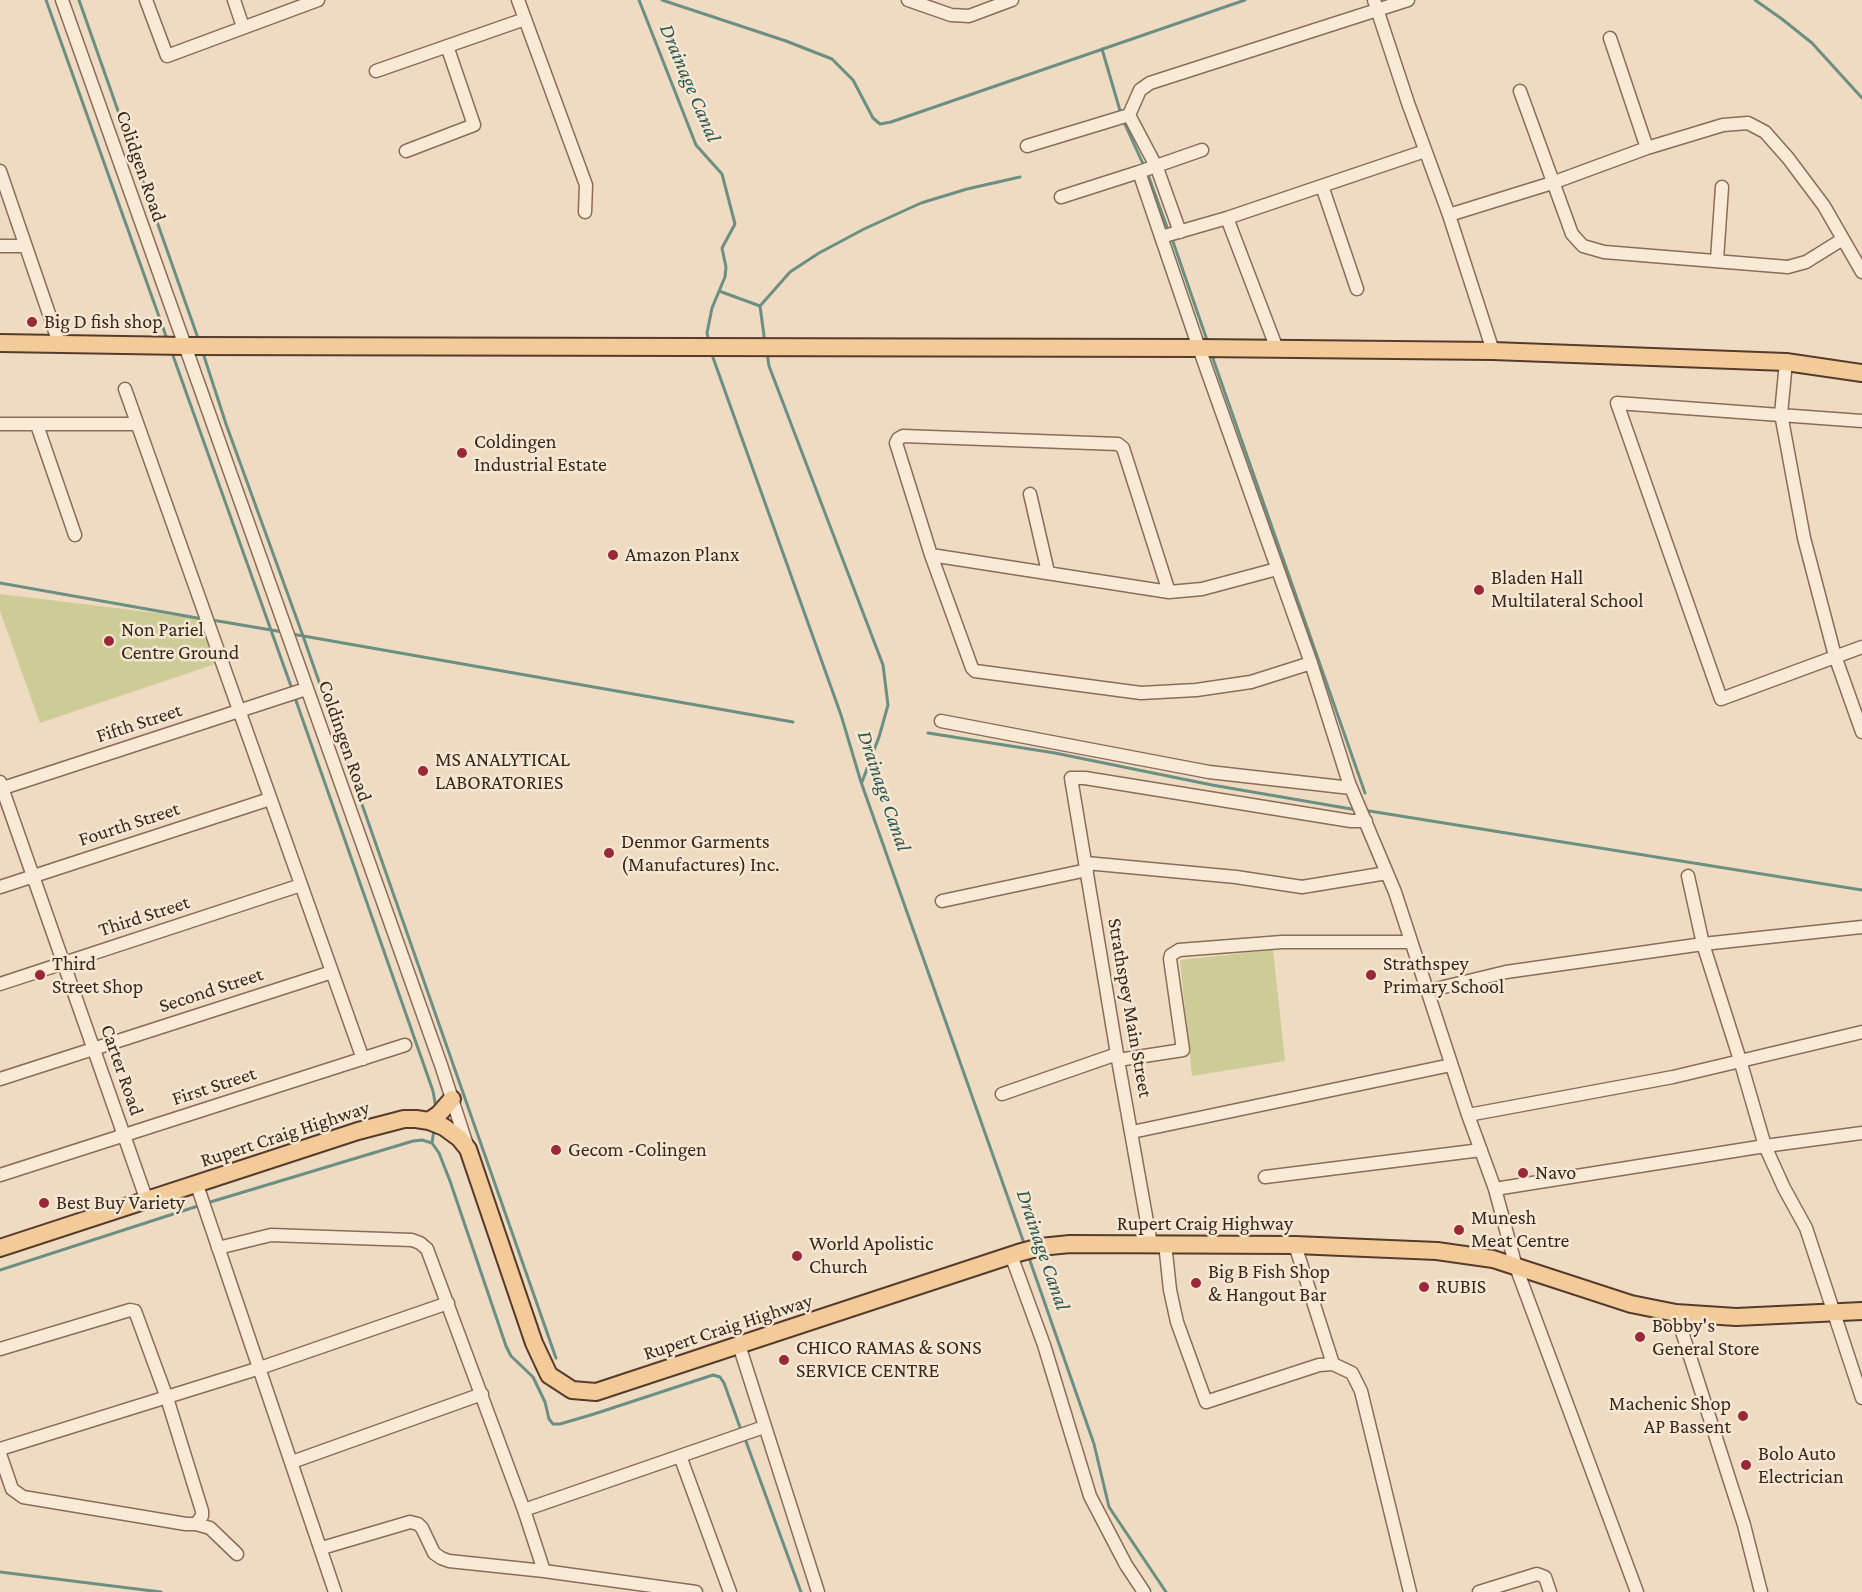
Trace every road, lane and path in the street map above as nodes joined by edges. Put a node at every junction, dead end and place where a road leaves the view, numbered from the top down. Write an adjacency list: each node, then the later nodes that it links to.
1 (62, 0): 42 (street, Colidgen Road)
2 (146, 0): 11 (street)
3 (234, 0): 11 (street)
4 (318, 0): 11 (street)
5 (518, 0): 10 (street)
6 (908, 0): 7 (street)
7 (1012, 0)
8 (1408, 0): 9 (street)
9 (1376, 5): 16 (street); 21 (street)
10 (525, 19): 13 (street); 29 (street)
11 (243, 27)
12 (1610, 38): 18 (street)
13 (447, 46): 14 (street); 20 (street)
14 (376, 71)
15 (1520, 91): 25 (street)
16 (1129, 115): 17 (street); 22 (street)
17 (1027, 146)
18 (1647, 148): 25 (street); 34 (street)
19 (1202, 150): 22 (street)
20 (406, 151)
21 (1425, 151): 26 (street); 30 (street)
22 (1156, 166): 24 (street); 32 (street)
23 (0, 171): 36 (street)
24 (1139, 172): 28 (street); 33 (street)
25 (1552, 183): 30 (street); 37 (street)
26 (1322, 186): 31 (street); 39 (street)
27 (1722, 187): 37 (street)
28 (1061, 197)
29 (585, 212)
30 (1449, 215): 45 (street)
31 (1227, 218): 32 (street); 44 (street)
32 (1180, 232): 33 (street)
33 (1161, 237): 43 (street)
34 (1844, 239): 37 (street); 38 (street)
35 (0, 246): 36 (street)
36 (25, 246): 41 (street)
37 (1717, 260)
38 (1862, 272)
39 (1357, 289)
40 (0, 342): 41 (main road)
41 (59, 343): 42 (main road)
42 (185, 346): 43 (main road); 63 (street, Coldingen Road)
43 (1199, 348): 44 (main road); 57 (street)
44 (1277, 349): 45 (main road)
45 (1493, 351): 46 (main road)
46 (1786, 363): 47 (main road); 49 (street)
47 (1862, 373)
48 (124, 389): 52 (street)
49 (1781, 414): 50 (street); 61 (street); 61 (street)
50 (1862, 422)
51 (0, 424): 53 (street)
52 (136, 424): 53 (street); 64 (street)
53 (38, 425): 55 (street)
54 (1030, 494): 58 (street)
55 (75, 535)
56 (931, 555): 58 (street); 59 (street); 62 (street)
57 (1277, 569): 59 (street); 62 (street)
58 (1048, 572): 59 (street)
59 (1169, 592)
60 (1862, 647): 61 (street)
61 (1835, 656): 66 (street)
62 (1311, 663): 68 (street)
63 (299, 691): 64 (street, Fifth Street); 94 (street, Coldingen Road)
64 (238, 711): 67 (street, Fifth Street); 69 (street)
65 (941, 721): 68 (street)
66 (1862, 732)
67 (1, 786): 73 (street, Carter Road)
68 (1351, 788): 70 (street)
69 (270, 799): 73 (street, Fourth Street); 75 (street)
70 (1366, 821): 71 (street, Strathspey Main Street); 72 (street)
71 (1086, 866): 72 (street); 77 (street); 88 (street, Strathspey Main Street)
72 (1387, 873): 79 (street)
73 (33, 876): 76 (street, Fourth Street); 81 (street, Carter Road)
74 (1688, 876): 80 (street)
75 (301, 885): 81 (street, Third Street); 82 (street)
76 (0, 887)
77 (942, 900)
78 (1862, 927): 80 (street)
79 (1411, 942): 84 (street); 88 (street)
80 (1702, 944): 84 (street); 90 (street)
81 (64, 963): 83 (street, Third Street); 87 (street, Carter Road)
82 (332, 972): 87 (street, Second Street); 89 (street)
83 (0, 984)
84 (1427, 991): 91 (street)
85 (1862, 1032): 90 (street)
86 (405, 1045): 89 (street, First Street)
87 (93, 1049): 92 (street, Second Street); 99 (street, Carter Road)
88 (1117, 1057): 93 (street); 97 (street, Strathspey Main Street)
89 (363, 1059): 99 (street, First Street)
90 (1740, 1060): 95 (street); 100 (street)
91 (1451, 1065): 95 (street); 97 (street)
92 (0, 1079)
93 (1002, 1094)
94 (452, 1099): 96 (main road); 101 (street, Coldingen Road)
95 (1468, 1115): 102 (street)
96 (429, 1121): 101 (main road, Rupert Craig Highway); 105 (main road, Rupert Craig Highway)
97 (1132, 1132): 108 (street, Strathspey Main Street)
98 (1862, 1133): 100 (street)
99 (124, 1136): 103 (street, First Street); 107 (street, Carter Road)
100 (1765, 1146): 106 (street); 117 (street)
101 (468, 1149): 118 (main road, Rupert Craig Highway)
102 (1481, 1150): 104 (street); 106 (street)
103 (0, 1175)
104 (1265, 1177)
105 (197, 1185): 107 (main road, Rupert Craig Highway); 111 (street)
106 (1495, 1189): 113 (street)
107 (147, 1201): 110 (main road, Rupert Craig Highway)
108 (1158, 1244): 109 (main road, Rupert Craig Highway); 112 (main road, Rupert Craig Highway); 120 (street, Strathspey Main Street)
109 (1295, 1245): 113 (main road, Rupert Craig Highway); 120 (street)
110 (0, 1248)
111 (218, 1248): 114 (street); 121 (street)
112 (1014, 1254): 118 (main road, Rupert Craig Highway); 139 (street)
113 (1516, 1267): 116 (main road, Rupert Craig Highway); 143 (street)
114 (448, 1303): 121 (street); 122 (street)
115 (1862, 1311): 117 (main road, Rupert Craig Highway)
116 (1676, 1313): 117 (main road, Rupert Craig Highway); 144 (street)
117 (1834, 1313): 124 (street)
118 (739, 1345): 125 (street)
119 (0, 1349): 123 (street)
120 (1333, 1364): 140 (street)
121 (260, 1368): 123 (street); 129 (street)
122 (482, 1394): 129 (street); 130 (street)
123 (167, 1398): 126 (street); 131 (street)
124 (1862, 1398)
125 (764, 1427): 128 (street); 138 (street)
126 (0, 1449)
127 (0, 1454): 131 (street)
128 (680, 1456): 130 (street); 137 (street)
129 (292, 1462): 132 (street)
130 (524, 1510): 134 (street)
131 (196, 1524): 133 (street)
132 (322, 1548): 134 (street); 135 (street)
133 (237, 1554)
134 (544, 1571): 136 (street)
135 (335, 1592)
136 (696, 1592)
137 (730, 1592)
138 (818, 1592)
139 (1144, 1592)
140 (1410, 1592)
141 (1479, 1592): 142 (street)
142 (1550, 1592)
143 (1637, 1592)
144 (1761, 1592)

